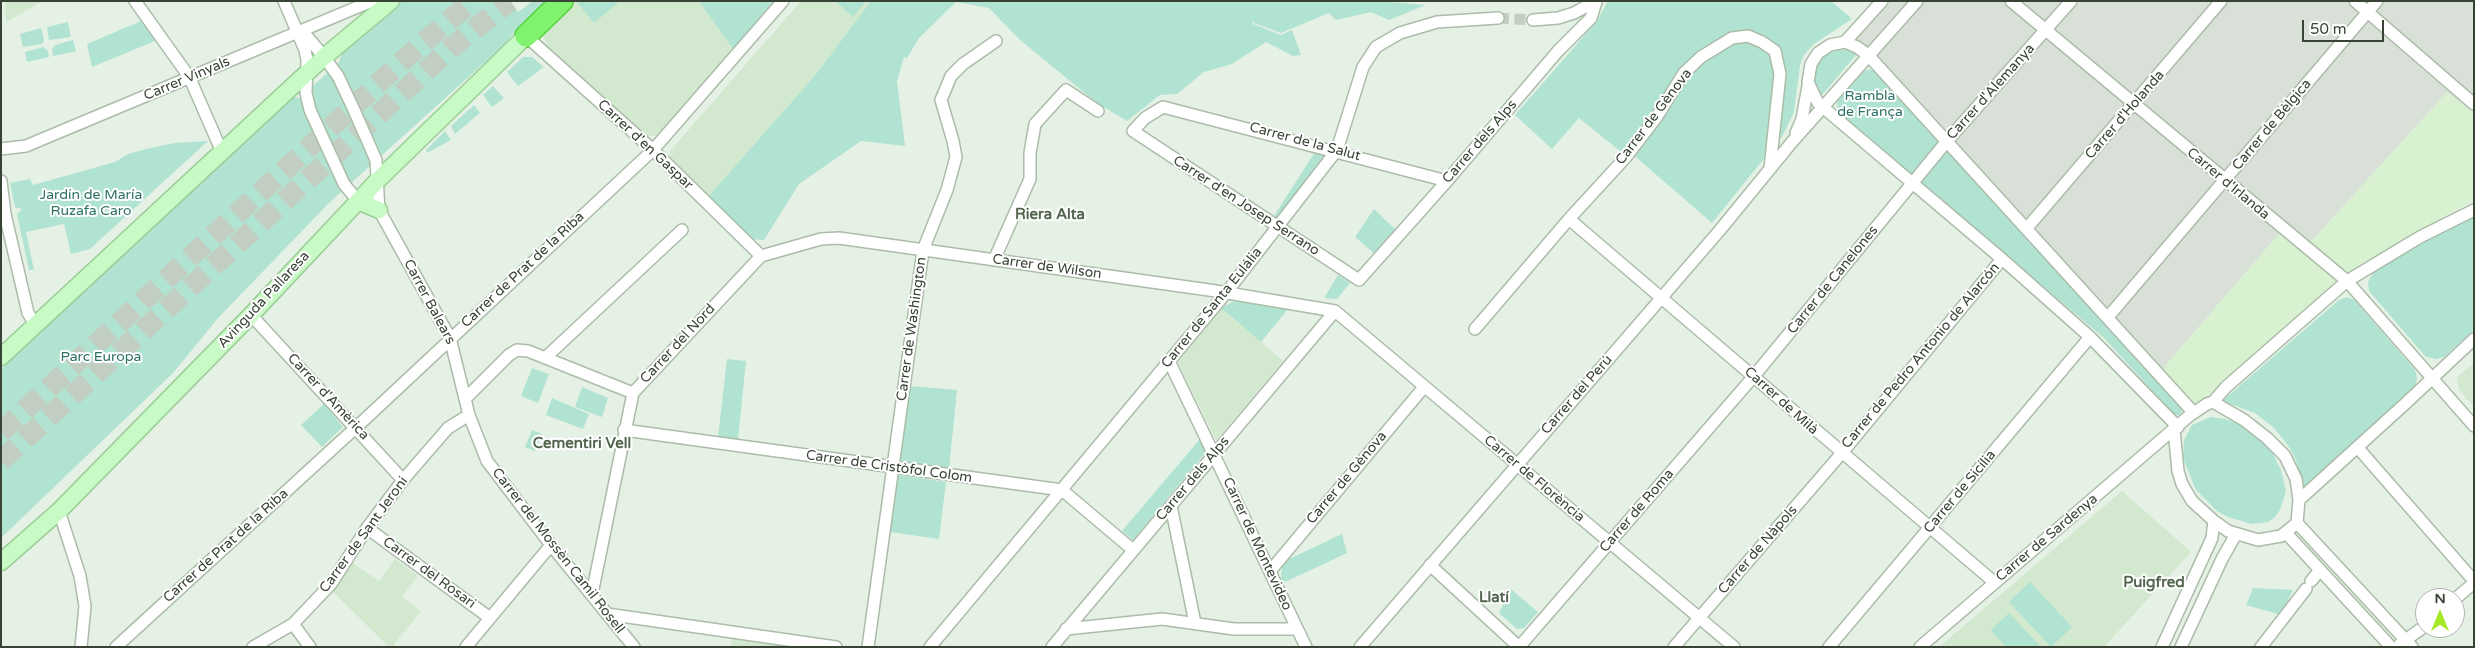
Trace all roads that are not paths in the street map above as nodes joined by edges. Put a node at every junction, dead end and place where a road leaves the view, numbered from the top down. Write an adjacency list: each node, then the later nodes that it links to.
1 (135, 1): 26 (street)
2 (284, 1): 18 (street, Carrer Balears)
3 (372, 1): 18 (street, Carrer Vinyals)
4 (391, 1): 24 (street)
5 (562, 1): 20 (highway)
6 (783, 1): 36 (street, Carrer de Prat de la Riba)
7 (1596, 1): 17 (street); 42 (street, Carrer dels Alps)
8 (1882, 1): 22 (street)
9 (1917, 1): 23 (street, Carrer del Perú)
10 (2011, 1): 19 (street, Carrer d'Irlanda)
11 (2071, 1): 19 (street, Carrer d'Alemanya)
12 (2221, 1): 29 (street, Carrer d'Holanda)
13 (2355, 1): 15 (street)
14 (2377, 1): 15 (street, Carrer de Bèlgica)
15 (2368, 12): 28 (street); 43 (street, Carrer de Bèlgica)
16 (1498, 18): 37 (street, Carrer de Santa Eulália)
17 (1533, 20)
18 (297, 31): 24 (street, Carrer Balears); 25 (street, Carrer Balears); 26 (street, Carrer Vinyals)
19 (2046, 32): 29 (street, Carrer d'Irlanda); 33 (street, Carrer d'Alemanya)
20 (526, 36): 36 (street, Carrer d'en Gaspar); 40 (street, Avinguda Pallaresa)
21 (996, 41): 52 (street, Carrer de Washington)
22 (1845, 42): 23 (street); 27 (street)
23 (1868, 54): 31 (street, Carrer del Perú); 33 (street)
24 (324, 56): 25 (street); 40 (street, Carrer Balears)
25 (307, 73): 38 (street); 45 (street, Carrer Balears)
26 (191, 80): 35 (street, Carrer Vinyals); 38 (street)
27 (1808, 82): 31 (street); 34 (street, Carrer del Perú)
28 (2474, 104)
29 (2134, 105): 43 (street, Carrer d'Irlanda); 50 (street, Carrer d'Holanda)
30 (1163, 106): 37 (street, Carrer de la Salut); 49 (street, Carrer d'en Josep Serrano)
31 (1823, 108): 34 (street, Carrer del Perú); 44 (street)
32 (1098, 111): 55 (street)
33 (1947, 141): 44 (street, Carrer d'Alemanya); 50 (street)
34 (1792, 142): 39 (street, Carrer del Perú)
35 (1, 149)
36 (653, 150): 53 (street, Carrer d'en Gaspar); 66 (street, Carrer de Prat de la Riba)
37 (1337, 150): 42 (street, Carrer de la Salut); 49 (street, Carrer de Santa Eulália)
38 (222, 152): 63 (street)
39 (1770, 168): 48 (street, Carrer de Gènova); 59 (street, Carrer del Perú)
40 (378, 180): 45 (street, Avinguda Pallaresa); 46 (street, Carrer Balears)
41 (1, 181): 63 (street)
42 (1447, 181): 56 (street, Carrer dels Alps)
43 (2225, 181): 57 (street, Carrer d'Irlanda); 62 (street, Carrer de Bèlgica)
44 (1912, 184): 54 (street); 71 (street, Carrer de Canelones)
45 (358, 201): 46 (street, Carrer Balears); 61 (street, Avinguda Pallaresa)
46 (379, 210): 66 (street, Carrer Balears)
47 (2474, 210): 57 (street)
48 (1569, 219): 59 (street, Carrer de Milà); 64 (street, Carrer de Gènova)
49 (1278, 227): 56 (street, Carrer d'en Josep Serrano); 58 (street, Carrer de Santa Eulália)
50 (2027, 228): 62 (street)
51 (682, 230): 69 (street)
52 (923, 250): 53 (street, Carrer de Wilson); 55 (street, Carrer de Wilson); 87 (street, Carrer de Washington)
53 (761, 256): 74 (street, Carrer del Nord)
54 (2002, 259): 65 (street); 85 (street, Carrer de Pedro Antonio de Alarcón)
55 (994, 260): 58 (street, Carrer de Wilson)
56 (1359, 280)
57 (2347, 281): 72 (street, Carrer d'Irlanda); 76 (street)
58 (1226, 293): 60 (street, Carrer de Wilson); 70 (street, Carrer de Santa Eulália)
59 (1662, 297): 71 (street, Carrer de Milà); 86 (street, Carrer del Perú)
60 (1335, 311): 73 (street, Carrer de Florència); 84 (street, Carrer dels Alps)
61 (251, 315): 80 (street, Carrer d'Amèrica); 92 (street, Avinguda Pallaresa)
62 (2108, 317): 77 (street)
63 (35, 324): 68 (street)
64 (1475, 329)
65 (2090, 337): 81 (street); 95 (street, Carrer de Sicília)
66 (450, 338): 75 (street, Carrer Balears); 80 (street, Carrer de Prat de la Riba)
67 (2474, 339): 72 (street)
68 (1, 357)
69 (545, 358): 74 (street); 75 (street)
70 (1169, 361): 84 (street, Carrer de Montevideo); 89 (street, Carrer de Santa Eulália)
71 (1754, 376): 85 (street, Carrer de Milà); 99 (street, Carrer de Roma)
72 (2433, 379): 79 (street, Carrer d'Irlanda); 83 (street)
73 (1424, 387): 86 (street, Carrer de Florència); 104 (street, Carrer de Gènova)
74 (633, 393): 82 (street, Carrer del Nord)
75 (466, 398): 78 (street, Carrer del Mossèn Camil Rosell)
76 (2213, 402): 77 (street); 90 (street)
77 (2194, 413): 81 (street)
78 (468, 415): 88 (street, Carrer de Sant Jeroni); 100 (street, Carrer del Mossèn Camil Rosell)
79 (2474, 426)
80 (357, 427): 88 (street, Carrer d'Amèrica); 119 (street, Carrer de Prat de la Riba)
81 (2176, 429): 93 (street); 106 (street, Carrer de Sardenya)
82 (624, 430): 87 (street, Carrer de Cristòfol Colom); 108 (street, Carrer del Nord)
83 (2358, 448): 90 (street); 107 (street)
84 (1214, 454): 91 (street, Carrer dels Alps); 104 (street, Carrer de Montevideo)
85 (1840, 454): 95 (street, Carrer de Milà); 111 (street, Carrer de Nàpols)
86 (1518, 464): 99 (street, Carrer de Florència); 103 (street, Carrer del Perú)
87 (894, 467): 89 (street, Carrer de Cristòfol Colom); 125 (street, Carrer de Washington)
88 (403, 480): 96 (street, Carrer de Sant Jeroni)
89 (1062, 490): 101 (street); 126 (street, Carrer de Santa Eulália)
90 (2299, 500): 94 (street)
91 (1171, 506): 101 (street, Carrer dels Alps); 112 (street)
92 (59, 511): 102 (street, Avinguda Pallaresa); 118 (street)
93 (2214, 522): 97 (street); 135 (street)
94 (2297, 522): 98 (street); 117 (street)
95 (1930, 527): 106 (street, Carrer de Milà); 133 (street, Carrer de Sicília)
96 (367, 528): 110 (street, Carrer del Rosari); 113 (street, Carrer de Sant Jeroni)
97 (2236, 534): 98 (street); 136 (street)
98 (2286, 534): 105 (street)
99 (1610, 542): 111 (street, Carrer de Florència); 130 (street, Carrer de Roma)
100 (551, 545): 108 (street, Carrer del Mossèn Camil Rosell); 110 (street)
101 (1134, 550): 114 (street, Carrer dels Alps)
102 (1, 562)
103 (1430, 565): 129 (street, Carrer del Perú); 130 (street)
104 (1271, 570): 115 (street, Carrer de Montevideo)
105 (2320, 570): 137 (street); 138 (street)
106 (1994, 582): 134 (street, Carrer de Sardenya)
107 (2474, 582)
108 (592, 594): 109 (street, Carrer del Mossèn Camil Rosell)
109 (607, 614): 123 (street, Carrer del Mossèn Camil Rosell); 124 (street)
110 (490, 618): 122 (street)
111 (1700, 618): 131 (street, Carrer de Nàpols); 132 (street, Carrer de Florència)
112 (1195, 623): 114 (street); 115 (street)
113 (293, 624): 120 (street, Carrer de Sant Jeroni); 121 (street)
114 (1066, 629): 127 (street, Carrer dels Alps)
115 (1297, 629): 128 (street, Carrer de Montevideo)
116 (2415, 636): 117 (street)
117 (2405, 645)
118 (81, 647)
119 (116, 647)
120 (253, 647)
121 (310, 647)
122 (466, 647)
123 (634, 647)
124 (836, 647)
125 (868, 647)
126 (930, 647)
127 (1052, 647)
128 (1306, 647)
129 (1360, 647)
130 (1520, 647)
131 (1674, 647)
132 (1734, 647)
133 (1829, 647)
134 (1920, 647)
135 (2162, 647)
136 (2181, 647)
137 (2261, 647)
138 (2391, 647)

